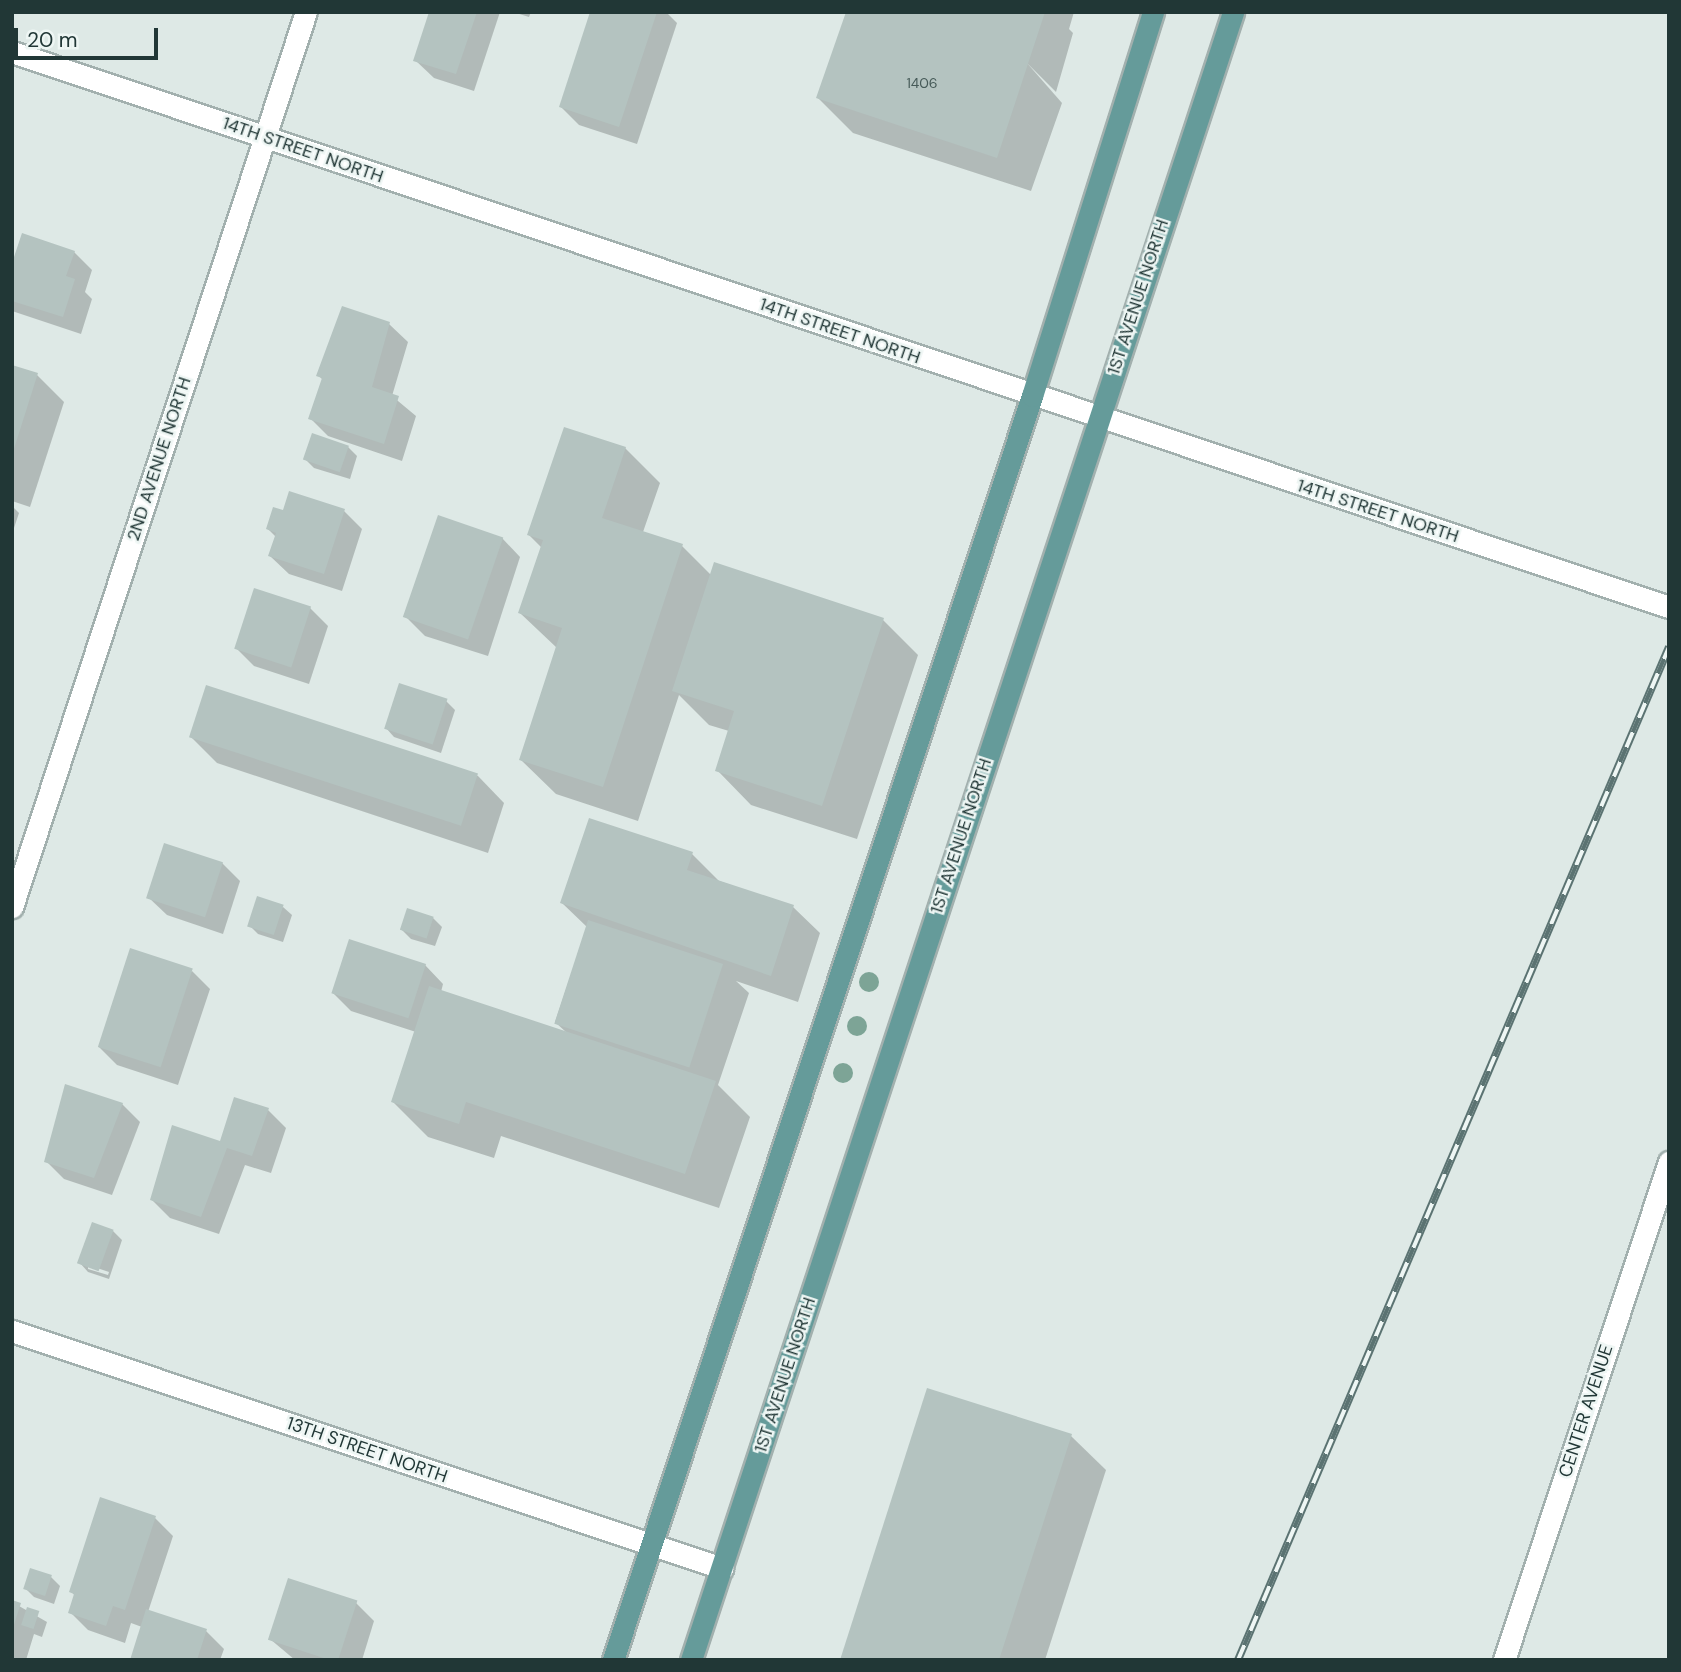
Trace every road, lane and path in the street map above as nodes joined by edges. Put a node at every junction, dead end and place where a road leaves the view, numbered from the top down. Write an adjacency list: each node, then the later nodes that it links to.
1 (306, 12): 5 (street, 2ND AVENUE NORTH)
2 (1153, 12): 6 (main road)
3 (1233, 12): 7 (main road, 1ST AVENUE NORTH)
4 (12, 52): 5 (street, 14TH STREET NORTH)
5 (264, 136): 6 (street, 14TH STREET NORTH); 9 (street, 2ND AVENUE NORTH)
6 (1032, 396): 7 (street, 14TH STREET NORTH); 12 (main road)
7 (1098, 418): 8 (street, 14TH STREET NORTH); 13 (main road, 1ST AVENUE NORTH)
8 (1669, 607)
9 (12, 906)
10 (1669, 1162): 16 (street, CENTER AVENUE)
11 (12, 1331): 12 (street, 13TH STREET NORTH)
12 (652, 1545): 13 (street, 13TH STREET NORTH); 14 (main road)
13 (722, 1568): 15 (main road, 1ST AVENUE NORTH)
14 (613, 1660)
15 (691, 1660)
16 (1504, 1660)

